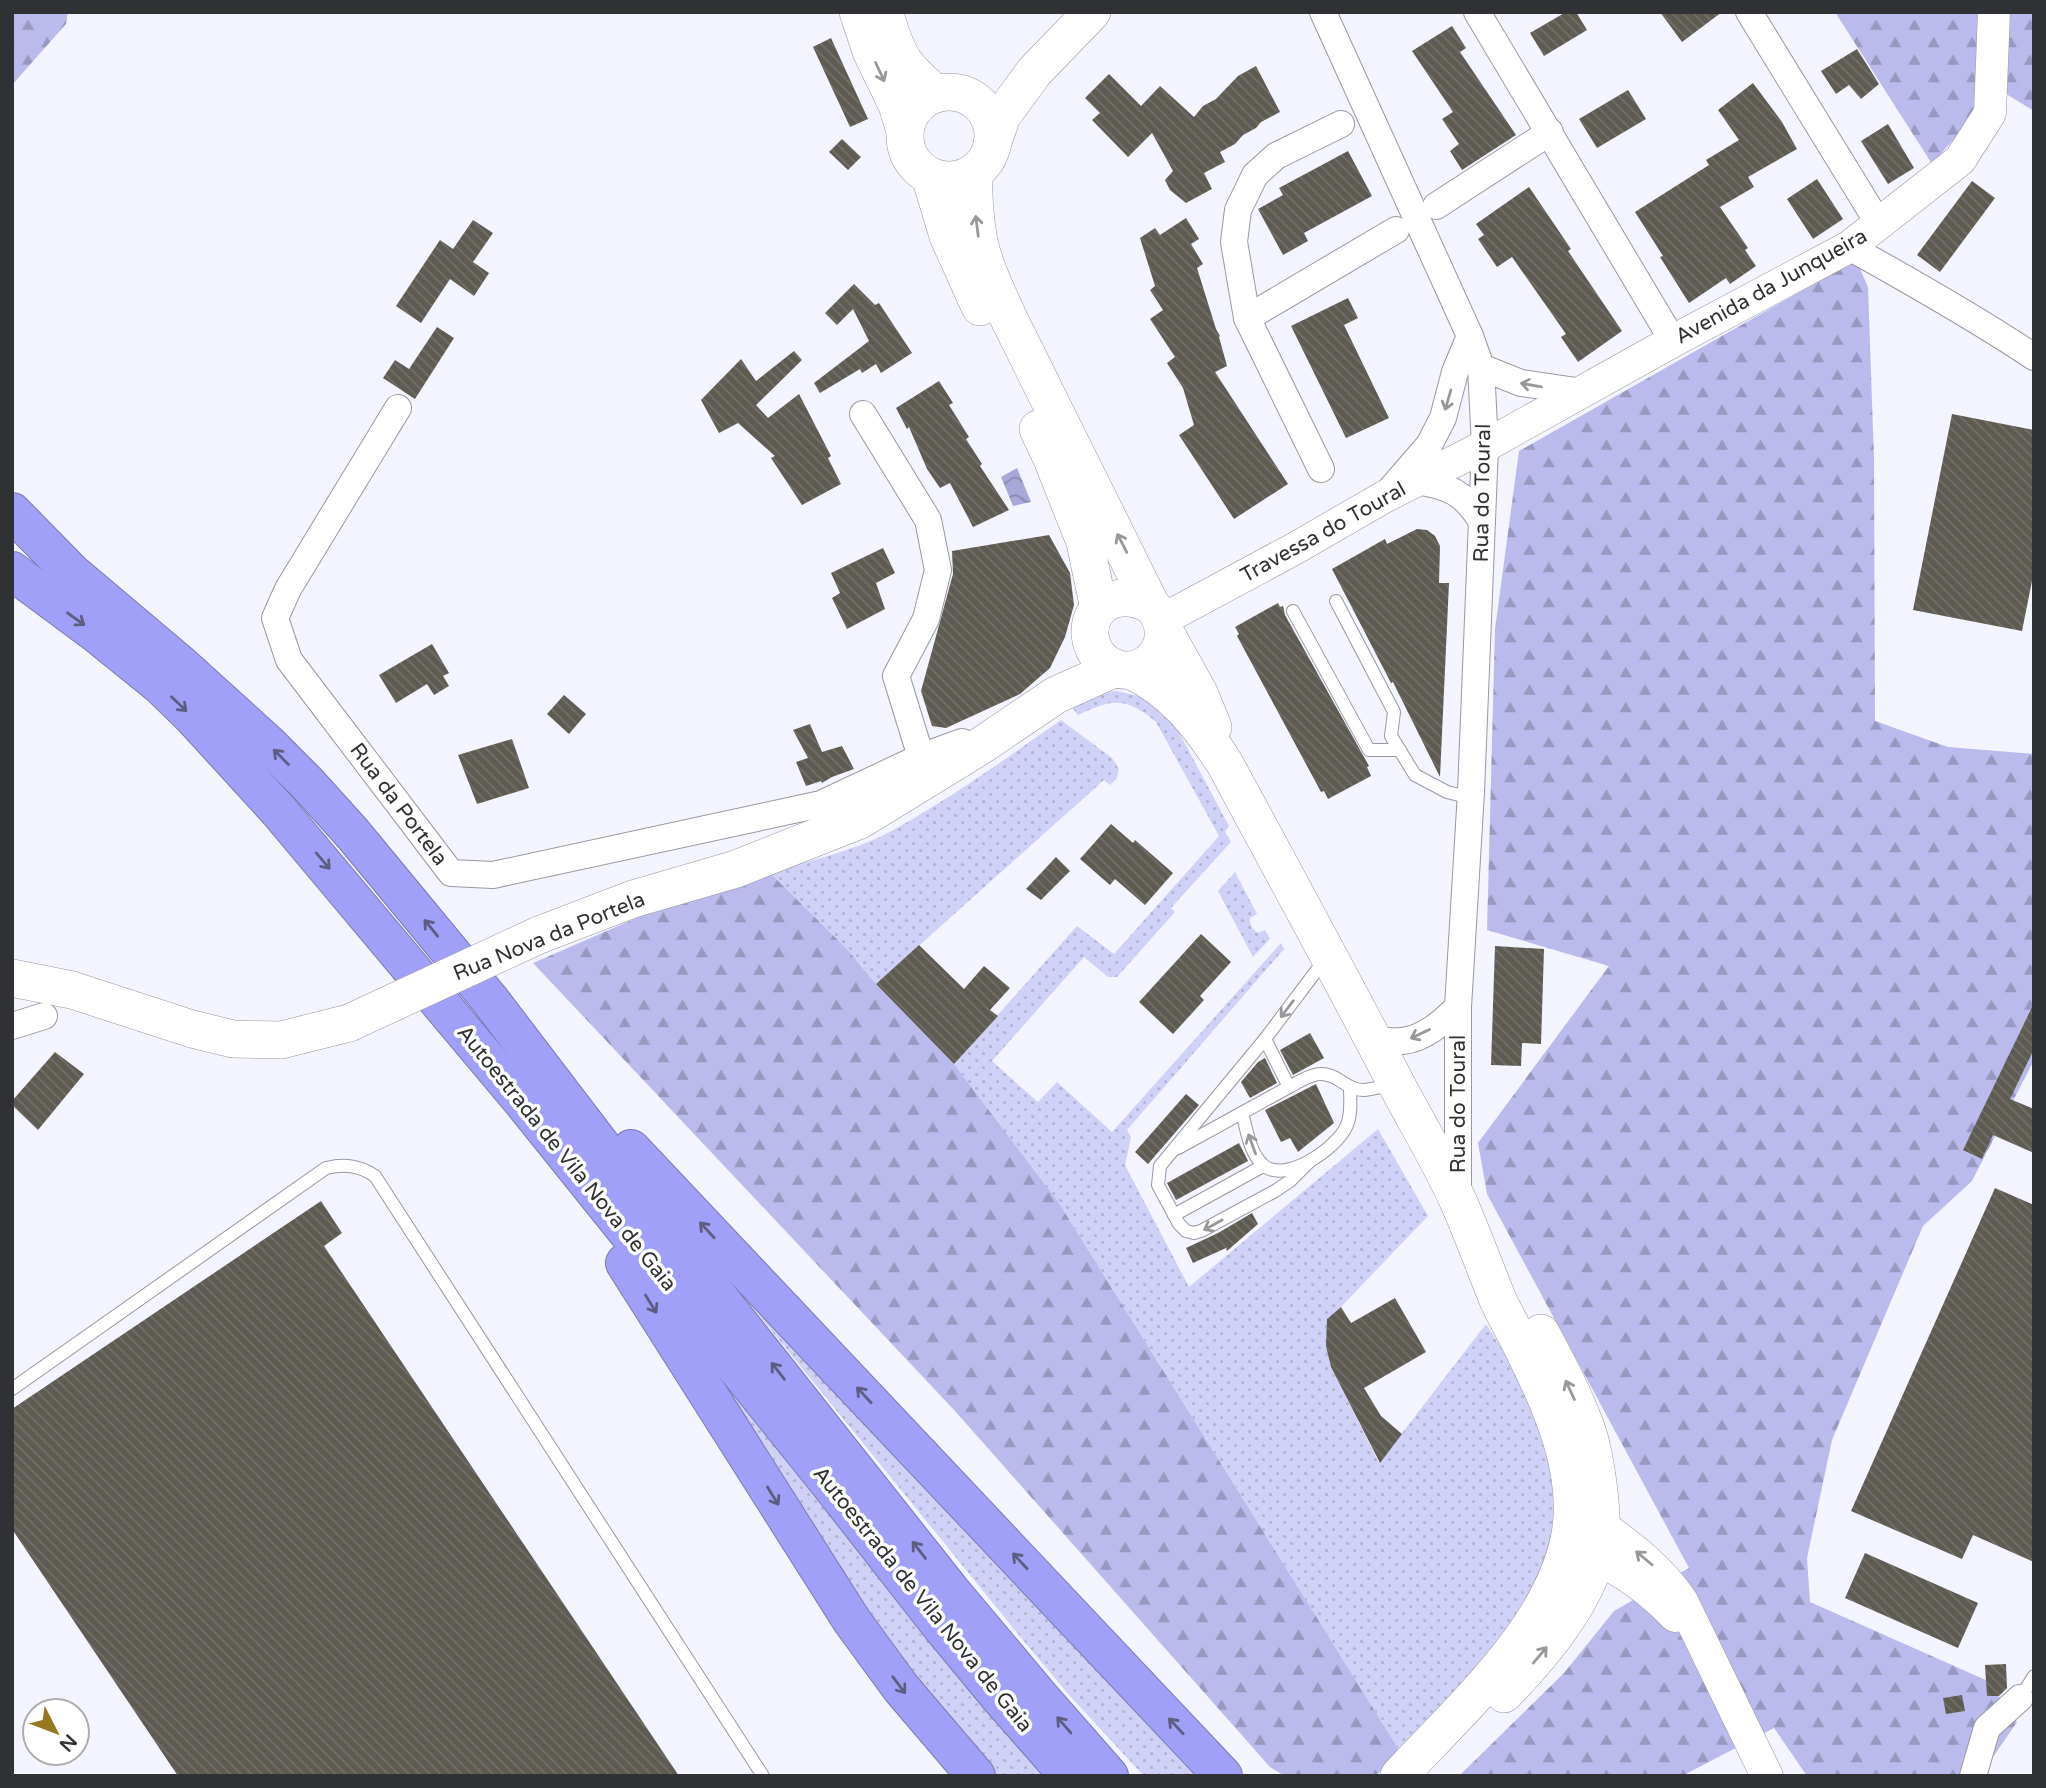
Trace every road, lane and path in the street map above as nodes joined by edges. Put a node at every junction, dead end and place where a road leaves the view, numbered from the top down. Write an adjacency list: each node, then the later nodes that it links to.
1 (858, 12): 11 (main road, one-way to 11)
2 (884, 12): 9 (main road)
3 (1092, 12): 8 (main road)
4 (1323, 12): 20 (street, Rua do Toural)
5 (1477, 12): 12 (street)
6 (1749, 12): 16 (street)
7 (1994, 12): 16 (street, Avenida da Junqueira)
8 (1034, 72): 9 (main road); 13 (main road)
9 (952, 95): 11 (main road); 13 (main road)
10 (1341, 124): 19 (street)
11 (905, 131): 14 (main road)
12 (1550, 132): 15 (street); 21 (street)
13 (983, 159): 14 (main road); 38 (main road, one-way to 13)
14 (930, 176): 39 (main road)
15 (1436, 206)
16 (1879, 224): 18 (street, Avenida da Junqueira)
17 (1396, 230): 19 (street)
18 (1849, 247): 21 (street, Avenida da Junqueira); 22 (street)
19 (1247, 318): 28 (street)
20 (1469, 336): 23 (street, Rua do Toural); 30 (street, one-way to 30)
21 (1673, 341): 24 (street, Avenida da Junqueira)
22 (2034, 357)
23 (1481, 367): 24 (street, one-way to 23); 27 (street, Rua do Toural)
24 (1583, 392): 27 (street, Avenida da Junqueira)
25 (398, 408): 44 (street, Rua da Portela)
26 (863, 414): 44 (street)
27 (1485, 446): 29 (street, Travessa do Toural); 32 (street, Rua do Toural)
28 (1321, 469)
29 (1415, 481): 30 (street, Travessa do Toural); 32 (street)
30 (1384, 497): 38 (street, Travessa do Toural)
31 (12, 512): 34 (highway)
32 (1482, 522): 46 (street, Rua do Toural)
33 (12, 538): 34 (highway)
34 (72, 573): 49 (highway, Autoestrada de Vila Nova de Gaia, one-way to 34)
35 (16, 576): 58 (highway, Autoestrada de Vila Nova de Gaia, one-way to 58)
36 (1336, 601): 43 (lane)
37 (1293, 611): 43 (lane)
38 (1159, 618): 39 (main road); 40 (main road); 45 (main road)
39 (1095, 622): 40 (main road); 41 (main road, Rua Nova da Portela)
40 (1123, 669): 41 (main road, Rua Nova da Portela); 45 (main road)
41 (1056, 695): 42 (main road, Rua Nova da Portela)
42 (979, 747): 44 (street, Rua da Portela); 48 (main road, Rua Nova da Portela, bridge)
43 (1400, 750): 46 (lane)
44 (921, 757)
45 (1225, 764): 47 (main road)
46 (1471, 797): 50 (street, Rua do Toural)
47 (1328, 955): 53 (lane, one-way to 53); 54 (main road)
48 (12, 978)
49 (490, 1000): 71 (highway, Autoestrada de Vila Nova de Gaia, one-way to 49); 72 (highway, one-way to 49)
50 (1458, 1007): 54 (street, Rua do Toural, one-way to 54); 63 (street, Rua do Toural)
51 (44, 1016): 52 (street)
52 (12, 1026)
53 (1265, 1039): 56 (lane); 60 (lane)
54 (1374, 1040): 55 (main road)
55 (1396, 1083): 57 (lane); 63 (main road)
56 (1289, 1087): 57 (lane); 59 (lane)
57 (1350, 1087): 61 (lane)
58 (523, 1101): 69 (highway, one-way to 69); 70 (highway, Autoestrada de Vila Nova de Gaia)
59 (1242, 1113): 60 (lane); 62 (lane, one-way to 59)
60 (1172, 1152): 64 (lane)
61 (1311, 1161): 62 (lane); 64 (lane, one-way to 64)
62 (1263, 1166): 64 (lane)
63 (1458, 1201): 66 (main road); 66 (main road, one-way to 63)
64 (1174, 1215)
65 (12, 1389): 68 (lane)
66 (1592, 1541): 73 (main road); 74 (main road, one-way to 66); 75 (street)
67 (2027, 1687): 76 (street)
68 (763, 1776)
69 (976, 1776)
70 (1069, 1776)
71 (1110, 1776)
72 (1223, 1776)
73 (1399, 1776)
74 (1426, 1776)
75 (1767, 1776)
76 (1973, 1776)

